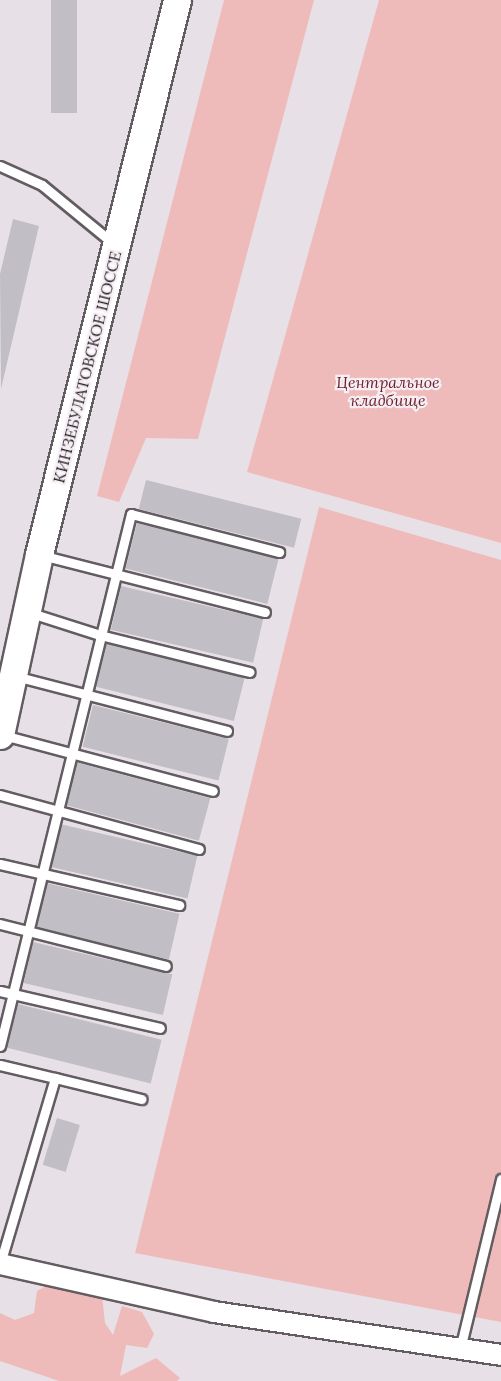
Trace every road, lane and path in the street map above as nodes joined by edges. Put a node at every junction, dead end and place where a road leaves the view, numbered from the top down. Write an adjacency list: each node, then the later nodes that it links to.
1 (177, 0): 3 (main road, КИНЗЕБУЛАТОВСКОЕ ШОССЕ)
2 (0, 166): 3 (lane)
3 (117, 247): 5 (main road, КИНЗЕБУЛАТОВСКОЕ ШОССЕ)
4 (279, 552): 6 (lane)
5 (39, 554): 6 (lane); 7 (main road, КИНЗЕБУЛАТОВСКОЕ ШОССЕ)
6 (116, 574): 8 (lane); 9 (lane)
7 (27, 612): 9 (lane); 11 (main road, КИНЗЕБУЛАТОВСКОЕ ШОССЕ)
8 (265, 612)
9 (100, 635): 10 (lane); 12 (lane)
10 (249, 672)
11 (14, 676): 12 (lane); 14 (main road, КИНЗЕБУЛАТОВСКОЕ ШОССЕ)
12 (85, 693): 13 (lane); 15 (lane)
13 (227, 731)
14 (0, 735): 15 (lane)
15 (70, 752): 16 (lane); 18 (lane)
16 (213, 791)
17 (0, 795): 18 (lane)
18 (56, 812): 19 (lane); 21 (lane)
19 (199, 849)
20 (0, 864): 21 (lane)
21 (40, 874): 22 (lane); 24 (lane)
22 (179, 904)
23 (0, 924): 24 (lane)
24 (27, 933): 25 (lane); 27 (lane)
25 (166, 966)
26 (0, 991): 27 (lane)
27 (12, 996): 28 (lane); 29 (lane)
28 (160, 1028)
29 (0, 1046)
30 (0, 1065): 31 (lane)
31 (55, 1078): 32 (lane); 34 (lane)
32 (141, 1099)
33 (501, 1179): 35 (lane)
34 (0, 1264): 35 (street)
35 (460, 1349): 36 (street)
36 (501, 1355)

